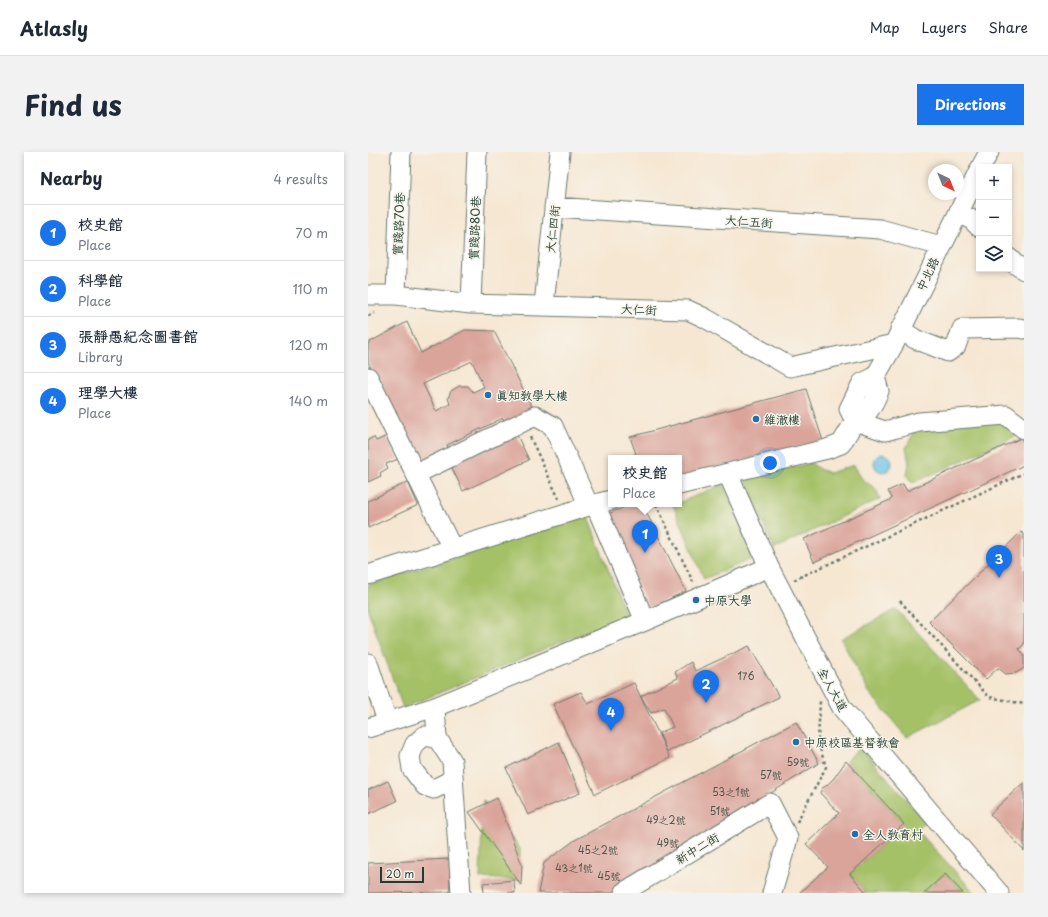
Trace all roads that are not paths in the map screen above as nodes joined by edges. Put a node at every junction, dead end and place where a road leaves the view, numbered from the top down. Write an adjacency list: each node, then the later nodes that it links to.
1 (401, 152): 14 (street, 實踐路70巷)
2 (477, 152): 15 (street, 實踐路80巷)
3 (560, 152): 7 (street, 大仁四街)
4 (989, 152): 5 (street)
5 (983, 164)
6 (976, 177): 8 (street, 中北路)
7 (554, 207): 10 (street, 大仁五街); 16 (street, 大仁四街)
8 (959, 211): 9 (street); 10 (street, 中北路)
9 (976, 224)
10 (941, 246): 18 (street, 中北路)
11 (1012, 261): 12 (street)
12 (1024, 270)
13 (368, 295): 14 (street, 大仁街)
14 (396, 295): 15 (street, 大仁街)
15 (471, 304): 16 (street, 大仁街)
16 (544, 305): 18 (street, 大仁街)
17 (1024, 329): 18 (street)
18 (897, 337): 20 (street, 中北路)
19 (368, 377): 22 (street)
20 (855, 420): 21 (street); 23 (street)
21 (1024, 430)
22 (416, 474): 25 (street); 26 (street)
23 (728, 474): 24 (street); 27 (street, 全人大道)
24 (682, 484)
25 (598, 503): 26 (street); 29 (street)
26 (452, 548): 28 (street)
27 (769, 567): 29 (street); 39 (street, 全人大道)
28 (368, 574)
29 (645, 621): 31 (street)
30 (368, 663): 32 (street)
31 (435, 707): 32 (street); 34 (street)
32 (387, 721): 33 (street)
33 (368, 728)
34 (437, 738): 35 (street); 35 (street)
35 (453, 776): 36 (street)
36 (461, 893)
37 (625, 893): 38 (street, 新中二街)
38 (772, 893)
39 (999, 893)

